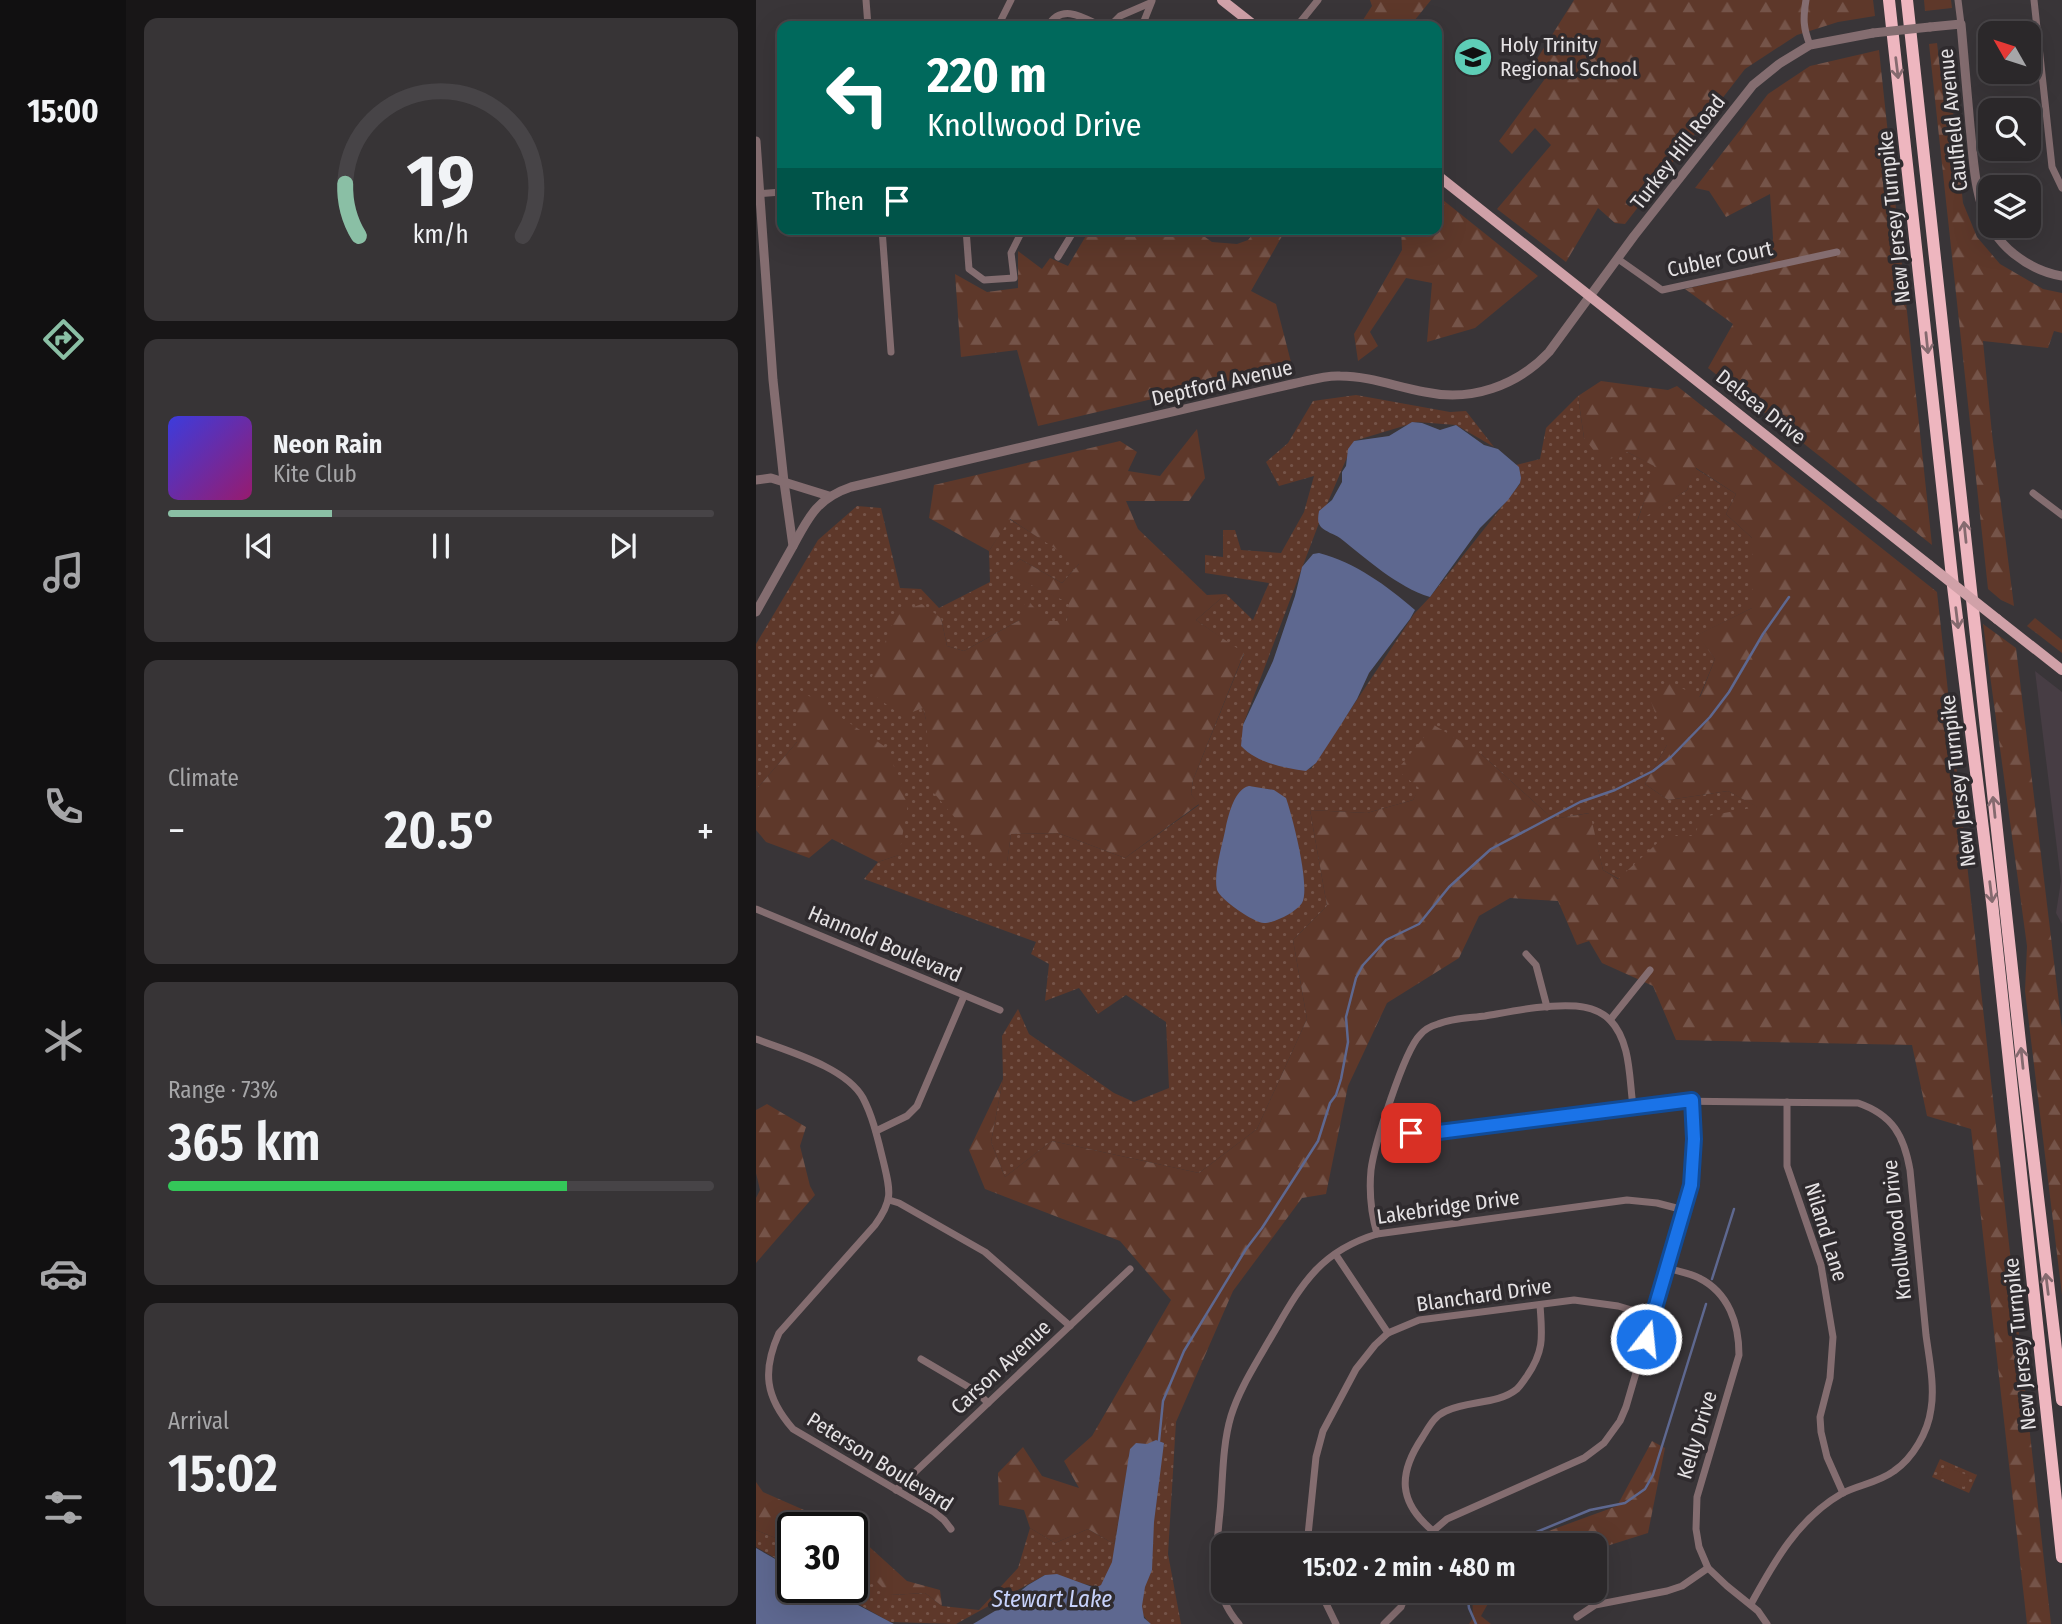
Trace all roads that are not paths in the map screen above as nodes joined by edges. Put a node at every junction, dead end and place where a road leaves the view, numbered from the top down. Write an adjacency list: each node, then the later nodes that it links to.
1 (866, 0): 11 (street)
2 (1011, 0): 12 (street)
3 (1222, 0): 17 (main road)
4 (1318, 0): 18 (street)
5 (1806, 0): 20 (street)
6 (1889, 0): 75 (highway, New Jersey Turnpike, one-way to 75)
7 (1907, 0): 68 (highway, New Jersey Turnpike, one-way to 7)
8 (1958, 0): 19 (street, Caulfield Avenue)
9 (2034, 0): 23 (street)
10 (1151, 2): 15 (street); 16 (street)
11 (868, 21)
12 (1000, 21)
13 (1050, 21): 14 (street)
14 (1090, 21)
15 (1115, 21)
16 (1145, 21)
17 (1249, 21)
18 (1301, 21)
19 (1961, 24): 20 (street, Turkey Hill Road, bridge); 33 (street, Caulfield Avenue)
20 (1810, 45): 32 (street, Turkey Hill Road)
21 (756, 141): 25 (street)
22 (1442, 179): 34 (main road, Delsea Drive)
23 (2062, 188)
24 (777, 192): 25 (street)
25 (757, 193): 37 (street)
26 (881, 235): 35 (street)
27 (966, 235): 28 (street)
28 (1020, 235)
29 (1071, 235): 31 (street)
30 (1837, 252): 32 (street, Cubler Court)
31 (1058, 257)
32 (1618, 259): 34 (street, Turkey Hill Road)
33 (2062, 276)
34 (1589, 297): 39 (street, Deptford Avenue); 43 (main road, Delsea Drive, bridge)
35 (891, 352)
36 (756, 480): 37 (street)
37 (783, 482): 39 (street); 41 (street)
38 (2033, 493): 40 (street)
39 (829, 496): 41 (street)
40 (2062, 515)
41 (793, 546): 42 (street)
42 (756, 612)
43 (2062, 670)
44 (756, 909): 47 (street, Hannold Boulevard)
45 (1526, 954): 48 (street)
46 (1650, 970): 50 (street)
47 (964, 996): 49 (street, Hannold Boulevard); 56 (street)
48 (1547, 1007): 50 (street); 55 (street)
49 (1000, 1010)
50 (1610, 1020): 54 (street)
51 (756, 1039): 56 (street)
52 (1692, 1100): 53 (street, Knollwood Drive); 54 (street, Knollwood Drive); 58 (street)
53 (1787, 1102): 71 (street, Niland Lane); 71 (street, Knollwood Drive)
54 (1633, 1106): 55 (street, Knollwood Drive)
55 (1383, 1126): 59 (street)
56 (876, 1131): 57 (street)
57 (890, 1200): 65 (street); 70 (street, Peterson Boulevard)
58 (1684, 1210): 59 (street, Lakebridge Drive); 61 (street)
59 (1377, 1234): 60 (street, Lakebridge Drive)
60 (1336, 1255): 66 (street); 81 (street, Lakebridge Drive)
61 (1667, 1268): 64 (street); 76 (street, Kelly Drive)
62 (1130, 1269): 65 (street, Carson Avenue)
63 (1540, 1305): 64 (street, Blanchard Drive); 66 (street, Blanchard Drive); 73 (street)
64 (1652, 1316): 73 (street)
65 (1070, 1326): 69 (street, Carson Avenue)
66 (1388, 1333): 74 (street, Blanchard Drive)
67 (921, 1359): 69 (street)
68 (2062, 1400)
69 (988, 1403): 70 (street, Carson Avenue)
70 (896, 1490): 72 (street, Peterson Boulevard)
71 (1843, 1493): 79 (street, Knollwood Drive)
72 (951, 1529)
73 (1433, 1531)
74 (1308, 1533)
75 (2062, 1557)
76 (1708, 1568): 79 (street, Kelly Drive); 80 (street)
77 (1326, 1603): 82 (street)
78 (1402, 1603): 83 (street)
79 (1751, 1604): 84 (street, Kelly Drive)
80 (1577, 1617)
81 (1239, 1624)
82 (1336, 1624)
83 (1384, 1624)
84 (1767, 1624)

